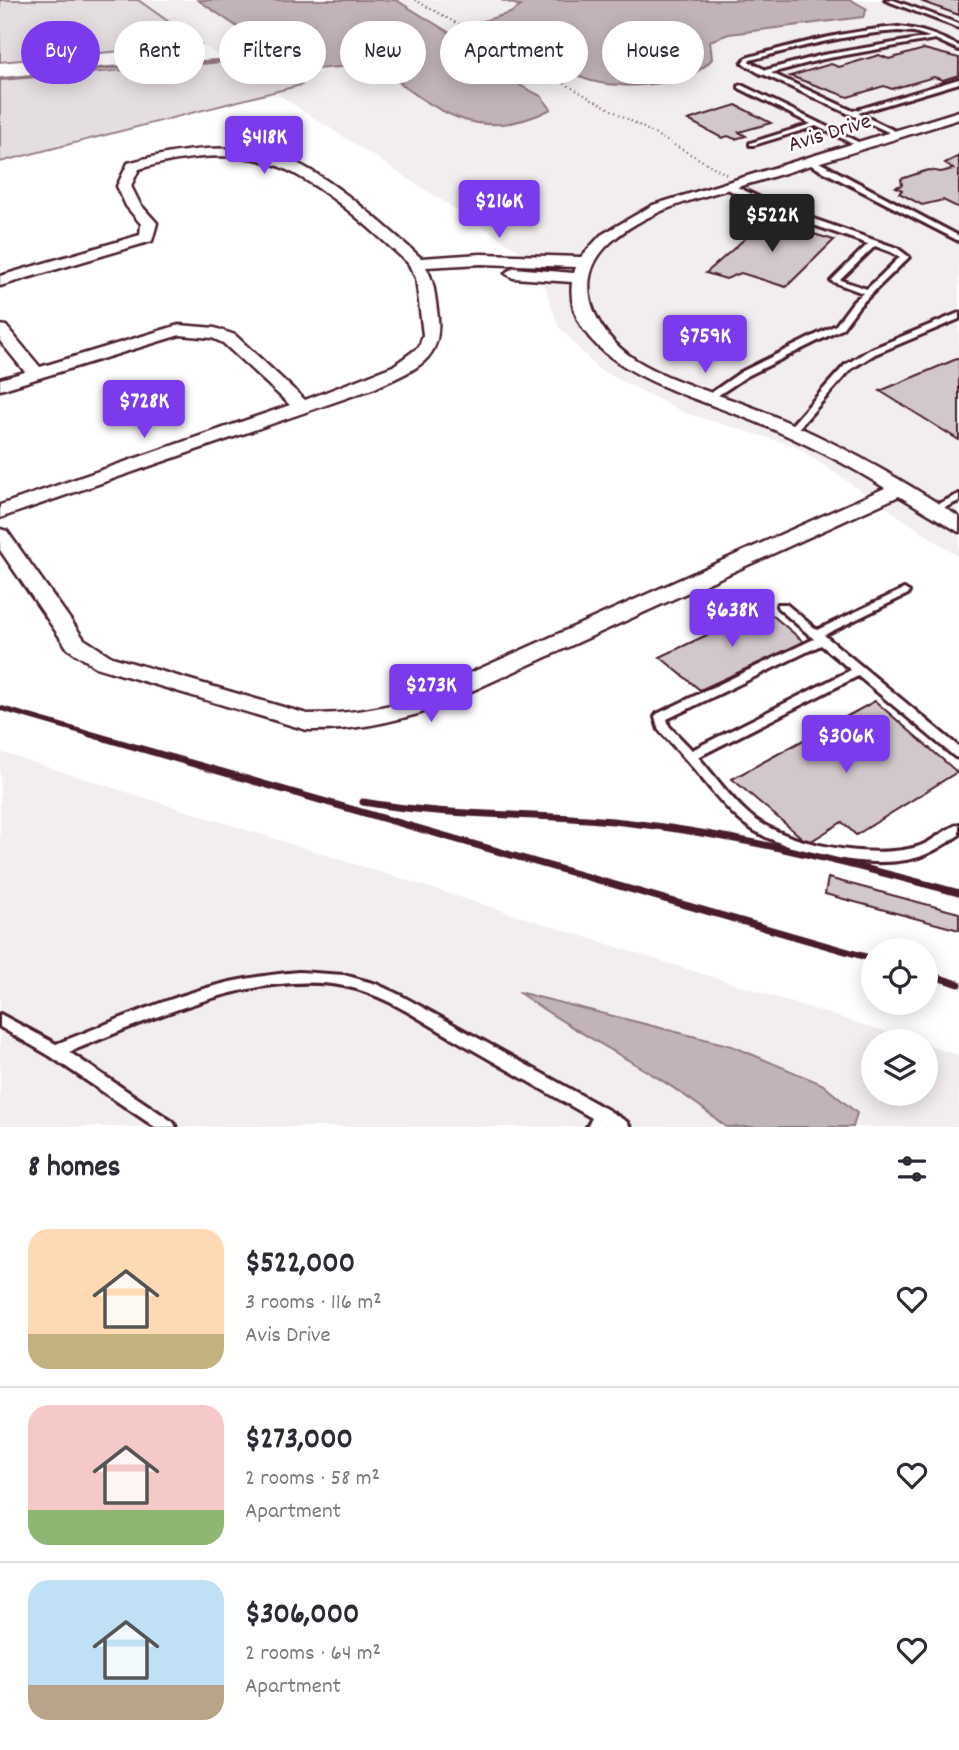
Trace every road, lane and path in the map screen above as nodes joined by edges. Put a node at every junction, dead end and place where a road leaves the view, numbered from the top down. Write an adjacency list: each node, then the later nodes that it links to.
1 (415, 0): 18 (path)
2 (888, 0): 3 (lane)
3 (959, 26)
4 (934, 38): 5 (lane); 6 (lane); 7 (lane)
5 (800, 46): 7 (lane); 8 (lane)
6 (959, 48)
7 (823, 57): 8 (lane)
8 (763, 73): 11 (lane)
9 (959, 81): 11 (lane)
10 (741, 87): 13 (lane)
11 (853, 114): 14 (lane)
12 (958, 116): 14 (street, Avis Drive)
13 (817, 124): 15 (lane); 16 (lane)
14 (897, 134): 16 (street, Avis Drive)
15 (752, 144)
16 (860, 145): 17 (street, Avis Drive)
17 (810, 161): 18 (street, Avis Drive); 20 (lane)
18 (726, 187): 22 (lane); 24 (street, Avis Drive)
19 (959, 229): 20 (lane)
20 (947, 233): 21 (lane)
21 (959, 239)
22 (873, 243): 26 (lane); 26 (lane)
23 (420, 270): 24 (street); 25 (street); 32 (street)
24 (582, 270): 31 (street)
25 (0, 281)
26 (868, 292): 31 (lane)
27 (959, 316): 33 (lane)
28 (0, 330): 29 (street)
29 (36, 374): 30 (street); 32 (street)
30 (0, 385)
31 (711, 397): 33 (street)
32 (301, 406): 37 (street)
33 (792, 430): 34 (street)
34 (901, 488): 36 (street); 39 (street)
35 (959, 497): 36 (lane)
36 (933, 509): 38 (street)
37 (0, 512)
38 (959, 526)
39 (0, 535)
40 (904, 592): 42 (lane)
41 (782, 606): 42 (lane)
42 (819, 638): 43 (lane); 45 (lane)
43 (858, 671): 44 (lane); 45 (lane)
44 (959, 754)
45 (690, 755): 46 (lane)
46 (959, 829)
47 (0, 1020): 48 (lane)
48 (55, 1051): 49 (lane); 50 (lane)
49 (599, 1121): 51 (lane)
50 (167, 1127)
51 (622, 1127)

